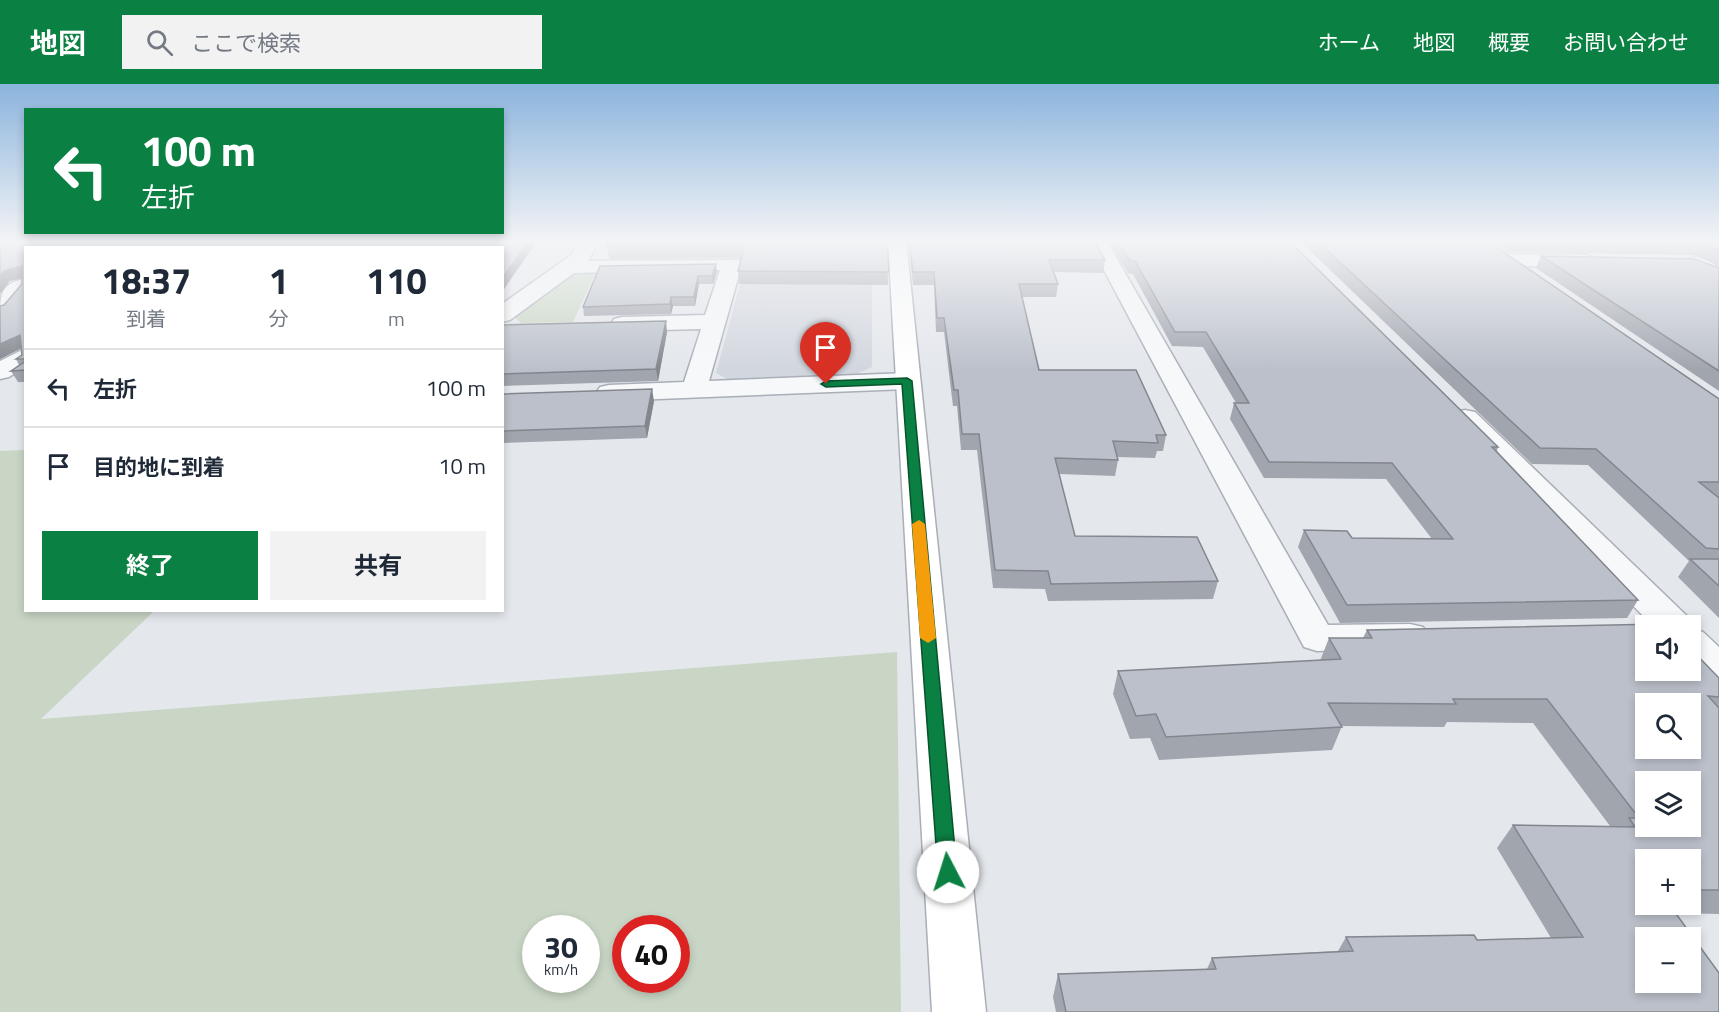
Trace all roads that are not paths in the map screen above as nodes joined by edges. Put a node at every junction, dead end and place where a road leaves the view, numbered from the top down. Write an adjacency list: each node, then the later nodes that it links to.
1 (546, 283): 7 (street)
2 (726, 283): 8 (street)
3 (900, 283): 14 (street)
4 (1121, 283): 21 (street)
5 (24, 285): 6 (street)
6 (0, 309)
7 (504, 314)
8 (713, 322): 9 (street); 15 (street)
9 (596, 325)
10 (526, 326): 11 (street)
11 (504, 327)
12 (24, 356): 13 (street)
13 (0, 372)
14 (907, 381): 15 (street); 24 (street)
15 (694, 390): 16 (street)
16 (586, 394)
17 (1446, 399): 18 (street)
18 (1664, 615)
19 (1701, 632): 20 (street)
20 (1719, 633)
21 (1434, 636)
22 (1701, 652): 23 (street)
23 (1719, 669)
24 (959, 1012)

